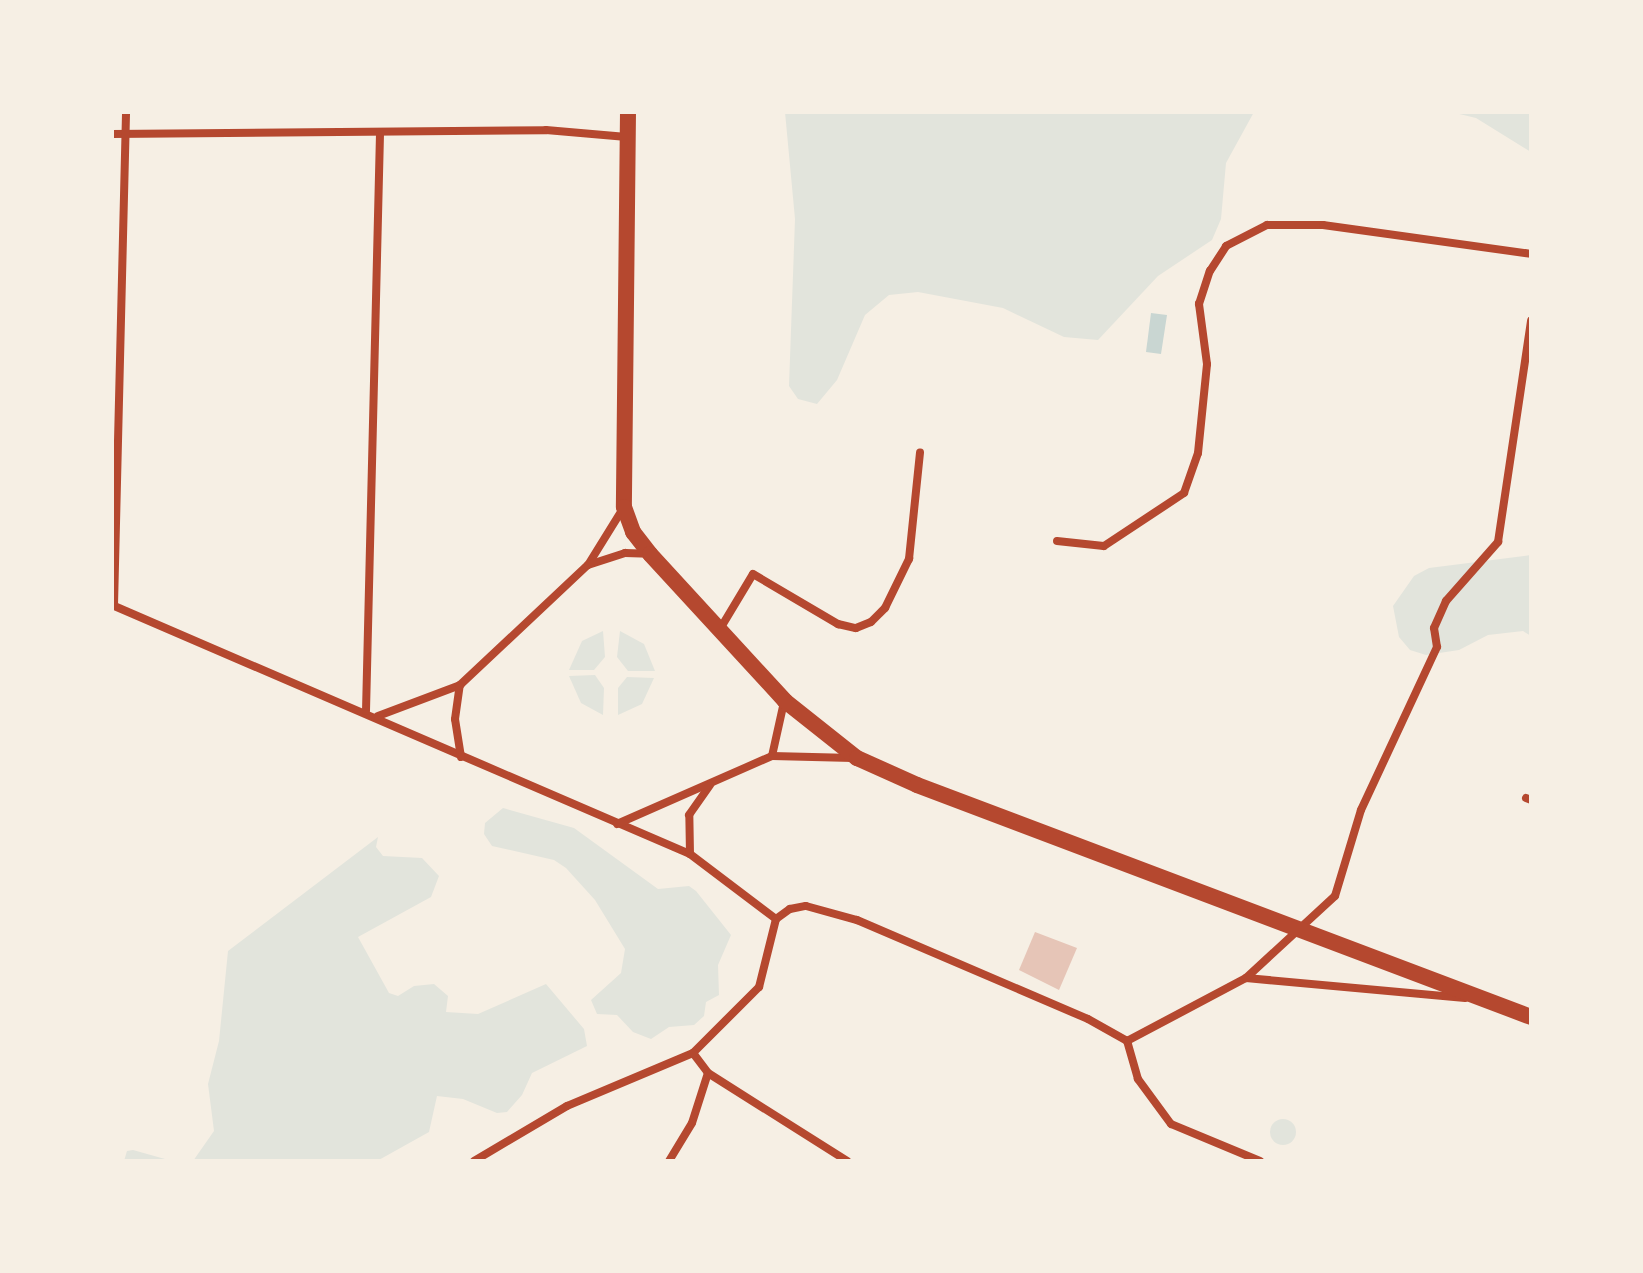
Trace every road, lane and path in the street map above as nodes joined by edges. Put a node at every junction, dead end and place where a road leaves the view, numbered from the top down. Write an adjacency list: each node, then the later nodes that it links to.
1 (126, 112): 5 (street)
2 (628, 112): 6 (main road)
3 (380, 132): 5 (street); 6 (street); 18 (street)
4 (112, 134): 5 (street)
5 (125, 134): 14 (street)
6 (629, 137): 10 (main road)
7 (1531, 254): 11 (street)
8 (1531, 320): 27 (street)
9 (920, 453): 15 (street)
10 (624, 507): 12 (main road); 13 (street)
11 (1057, 541)
12 (650, 554): 13 (street); 15 (main road)
13 (588, 565): 16 (street)
14 (113, 605): 18 (street)
15 (719, 630): 17 (main road)
16 (460, 685): 19 (street); 21 (street)
17 (785, 701): 20 (street); 22 (main road)
18 (366, 711): 19 (street)
19 (378, 716): 21 (street)
20 (772, 756): 22 (street); 23 (street)
21 (461, 757): 24 (street)
22 (857, 758): 27 (main road)
23 (712, 783): 24 (street); 25 (street)
24 (617, 824): 25 (street)
25 (690, 854): 26 (street)
26 (776, 919): 31 (street); 32 (street)
27 (1299, 931): 28 (street); 29 (main road)
28 (1246, 978): 29 (street); 31 (street)
29 (1483, 1000): 30 (main road)
30 (1531, 1017)
31 (1127, 1041): 37 (street)
32 (693, 1053): 33 (street); 34 (street)
33 (708, 1073): 35 (street); 36 (street)
34 (474, 1161)
35 (669, 1161)
36 (847, 1161)
37 (1260, 1161)

